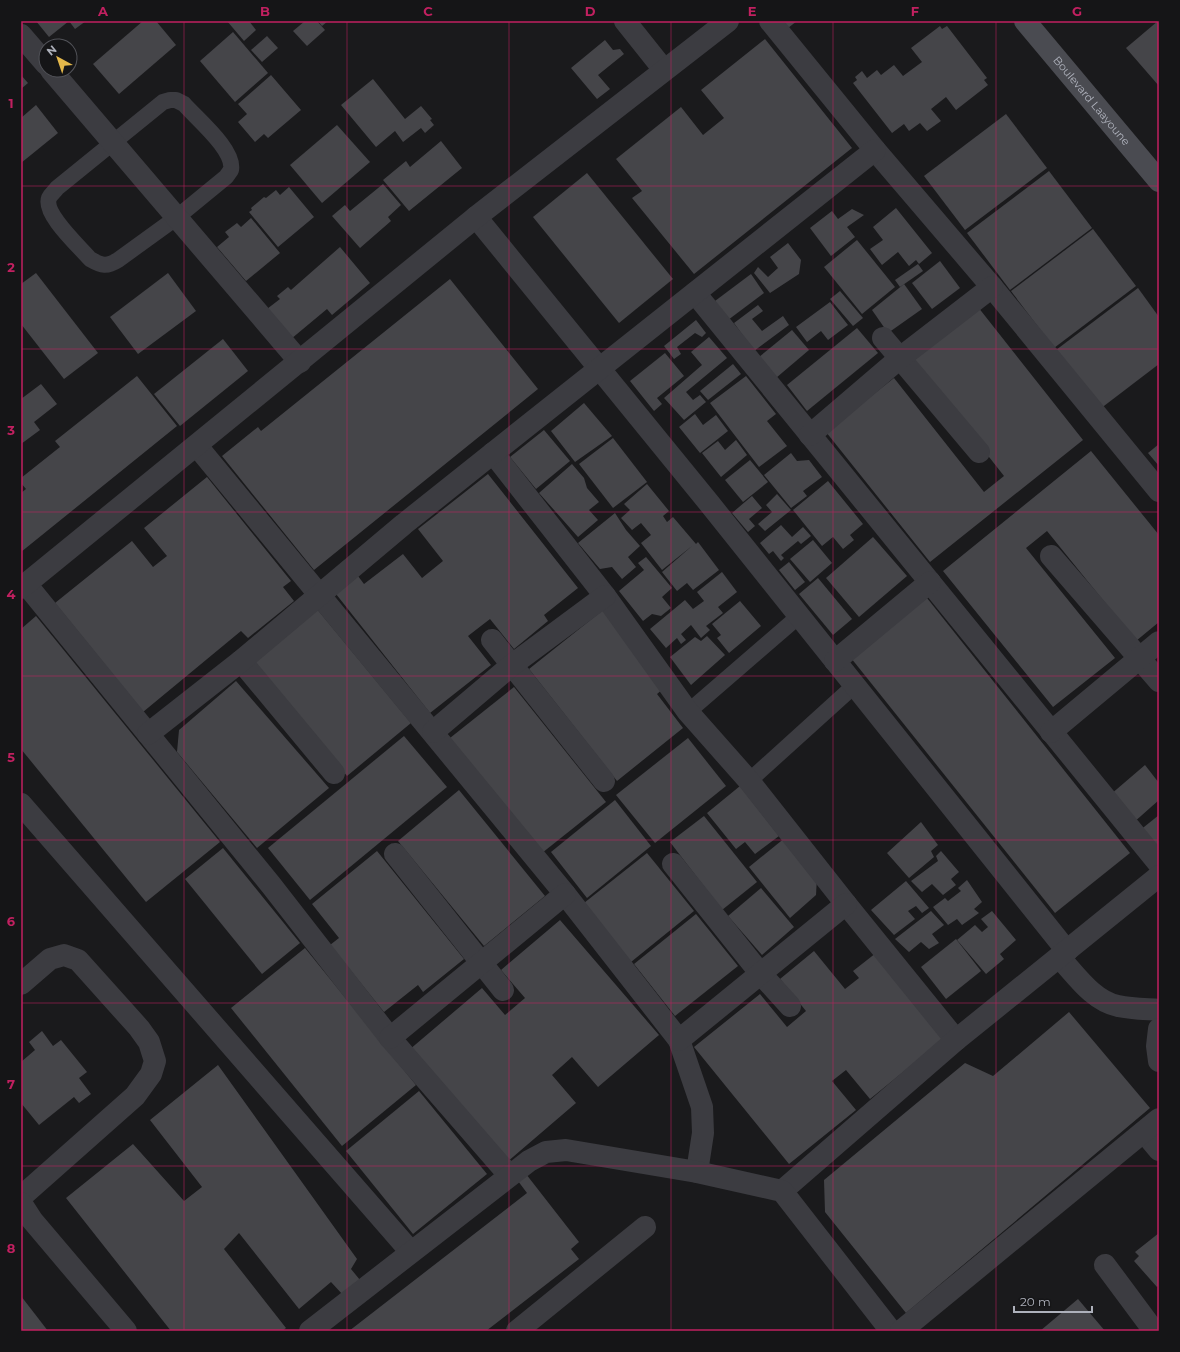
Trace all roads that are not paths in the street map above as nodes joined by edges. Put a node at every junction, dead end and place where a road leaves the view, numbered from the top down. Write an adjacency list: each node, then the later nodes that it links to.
1 (624, 21): 7 (street)
2 (728, 21): 7 (street)
3 (770, 21): 10 (street)
4 (1025, 21): 11 (street, Boulevard Laayoune)
5 (21, 35): 6 (street)
6 (38, 55)
7 (664, 70): 12 (street)
8 (58, 78): 9 (street)
9 (113, 143): 13 (street); 13 (lane); 13 (lane)
10 (875, 150): 14 (street); 15 (street)
11 (1157, 173)
12 (476, 217): 18 (street); 19 (street)
13 (176, 218): 18 (street)
14 (992, 287): 17 (street); 24 (street)
15 (695, 292): 19 (street); 20 (street)
16 (883, 338): 17 (street)
17 (900, 358): 20 (street); 23 (street)
18 (300, 362): 21 (street)
19 (598, 368): 22 (street); 30 (street)
20 (810, 435): 26 (street)
21 (197, 446): 27 (street); 28 (street)
22 (493, 452): 28 (street); 29 (street)
23 (979, 452)
24 (1159, 491)
25 (1051, 556): 33 (street)
26 (930, 582): 35 (street); 41 (street)
27 (23, 586): 42 (street)
28 (320, 595): 34 (street); 40 (street)
29 (605, 596): 36 (street); 39 (street)
30 (799, 616): 35 (street); 39 (lane)
31 (492, 640): 36 (street)
32 (1159, 642): 33 (street)
33 (1138, 658): 37 (street); 41 (street)
34 (241, 661): 42 (street); 43 (street)
35 (835, 661): 38 (street)
36 (512, 665): 40 (street); 45 (street)
37 (1159, 681)
38 (855, 685): 44 (lane); 53 (street)
39 (688, 712): 44 (street)
40 (433, 732): 51 (street)
41 (1051, 732): 49 (street)
42 (148, 734): 61 (street)
43 (334, 773)
44 (749, 780): 52 (street)
45 (604, 781)
46 (21, 804): 73 (street)
47 (395, 854): 54 (street)
48 (673, 864): 55 (street)
49 (1159, 864)
50 (1159, 876): 53 (street)
51 (565, 894): 54 (street); 62 (street)
52 (846, 904): 55 (street); 63 (street)
53 (1063, 954): 59 (street); 63 (street)
54 (482, 963): 57 (street); 61 (street)
55 (760, 973): 58 (street); 62 (street)
56 (21, 984): 70 (street)
57 (503, 990)
58 (790, 1006)
59 (1159, 1010)
60 (1159, 1029): 64 (street)
61 (390, 1038): 68 (street)
62 (679, 1040): 67 (street)
63 (956, 1040): 69 (street)
64 (1159, 1061)
65 (1151, 1125): 66 (street); 79 (street)
66 (1159, 1150)
67 (697, 1172): 68 (street); 69 (street)
68 (509, 1175): 73 (street)
69 (782, 1191): 78 (street)
70 (21, 1197)
71 (21, 1203): 76 (street)
72 (645, 1227): 77 (street)
73 (411, 1252): 75 (street)
74 (1105, 1265): 80 (street)
75 (321, 1328)
76 (126, 1331)
77 (517, 1331)
78 (891, 1331)
79 (901, 1331)
80 (1154, 1331)

